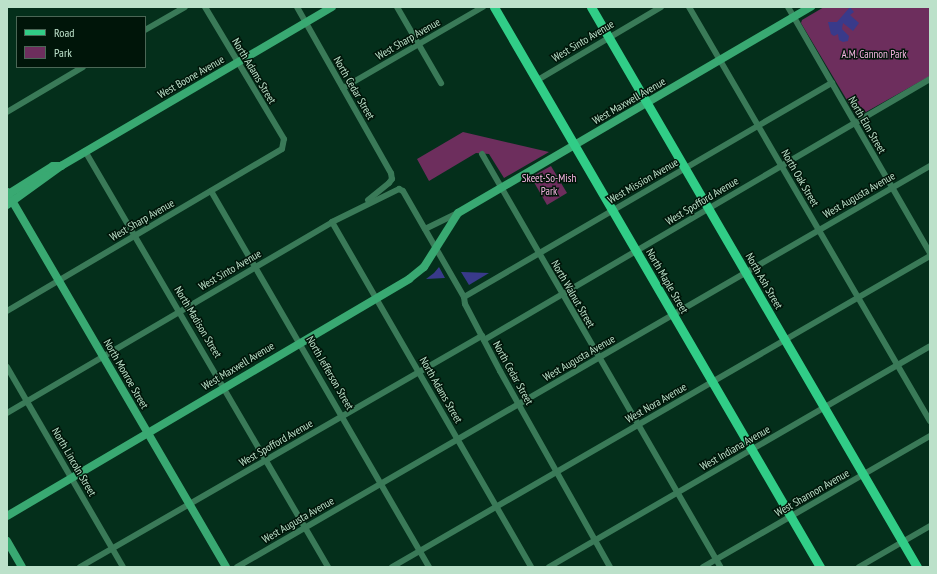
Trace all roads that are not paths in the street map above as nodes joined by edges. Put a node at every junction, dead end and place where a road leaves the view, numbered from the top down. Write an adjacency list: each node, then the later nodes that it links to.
1 (185, 7): 15 (street)
2 (205, 7): 19 (street, North Adams Street)
3 (297, 7): 14 (street, North Cedar Street)
4 (332, 7): 14 (street, West Boone Avenue)
5 (396, 7): 17 (street)
6 (483, 7): 17 (street, West Sharp Avenue)
7 (494, 7): 21 (main road, North Maple Street)
8 (591, 7): 16 (main road, North Ash Street)
9 (661, 7): 16 (street, West Sinto Avenue)
10 (689, 7): 18 (street, North Oak Street)
11 (788, 7): 13 (street, North Elm Street)
12 (811, 7): 13 (street, West Maxwell Avenue)
13 (794, 17): 18 (street, West Maxwell Avenue); 24 (street, North Elm Street)
14 (305, 22): 19 (street, West Boone Avenue); 25 (street, North Cedar Street)
15 (146, 29)
16 (609, 38): 21 (street, West Sinto Avenue); 26 (main road, North Ash Street)
17 (418, 44): 23 (street); 25 (street, West Sharp Avenue)
18 (720, 60): 26 (street, West Maxwell Avenue); 29 (street, North Oak Street)
19 (238, 62): 30 (street, North Adams Street); 32 (street, West Boone Avenue)
20 (81, 68): 27 (street)
21 (536, 81): 31 (main road, North Maple Street)
22 (929, 81): 28 (street, West Spofford Avenue)
23 (441, 83)
24 (832, 83): 28 (street, North Elm Street); 29 (street, West Mission Avenue)
25 (343, 88): 37 (street, North Cedar Street)
26 (647, 103): 31 (street, West Maxwell Avenue); 36 (main road, North Ash Street)
27 (7, 112)
28 (855, 123): 34 (street, West Spofford Avenue); 38 (street, North Elm Street)
29 (758, 126): 34 (street, North Oak Street); 36 (street, West Mission Avenue)
30 (285, 145): 41 (street, West Sharp Avenue)
31 (575, 145): 39 (street, West Maxwell Avenue); 45 (main road, North Maple Street)
32 (85, 151): 42 (street, West Boone Avenue); 50 (street, North Madison Street)
33 (482, 154): 39 (street, North Walnut Street)
34 (781, 166): 44 (street, West Spofford Avenue); 49 (street, North Oak Street)
35 (930, 166): 38 (street, West Augusta Avenue)
36 (685, 169): 44 (main road, North Ash Street); 45 (street, West Mission Avenue)
37 (392, 179): 43 (street, West Sinto Avenue)
38 (892, 187): 49 (street, West Augusta Avenue); 54 (street, North Elm Street)
39 (502, 188): 46 (street, West Maxwell Avenue); 53 (street, North Walnut Street)
40 (399, 189): 43 (street, West Sinto Avenue); 48 (street, North Cedar Street)
41 (211, 191): 50 (street, West Sharp Avenue); 55 (street, North Jefferson Street)
42 (8, 197): 57 (street, North Monroe Street)
43 (360, 206): 47 (street, West Sinto Avenue)
44 (708, 209): 52 (street, West Spofford Avenue); 56 (main road, North Ash Street)
45 (613, 210): 52 (main road, North Maple Street); 53 (street, West Mission Avenue)
46 (458, 213): 48 (street, West Maxwell Avenue); 51 (street, West Maxwell Avenue)
47 (332, 222): 55 (street, West Sinto Avenue); 61 (street, North Adams Street)
48 (425, 229): 51 (street, North Cedar Street)
49 (819, 230): 56 (street, West Augusta Avenue); 60 (street, North Oak Street)
50 (135, 235): 57 (street, West Sharp Avenue); 63 (street, North Madison Street)
51 (436, 249): 59 (street, North Cedar Street); 61 (street, West Maxwell Avenue)
52 (636, 251): 58 (street, West Spofford Avenue); 64 (main road, North Maple Street)
53 (539, 254): 58 (street, North Walnut Street); 59 (street, West Mission Avenue)
54 (930, 254): 60 (street, West Nora Avenue)
55 (255, 267): 63 (street, West Sinto Avenue); 67 (street, North Jefferson Street)
56 (745, 272): 64 (street, West Augusta Avenue); 66 (main road, North Ash Street)
57 (58, 281): 62 (street, West Sharp Avenue); 69 (street, North Monroe Street)
58 (562, 295): 65 (street, West Spofford Avenue); 70 (street, North Walnut Street)
59 (464, 297): 65 (street, North Cedar Street)
60 (858, 297): 66 (street, West Nora Avenue); 71 (street, North Oak Street)
61 (377, 298): 67 (street, West Maxwell Avenue); 73 (street, North Adams Street)
62 (7, 311)
63 (180, 311): 69 (street, West Sinto Avenue); 75 (street, North Madison Street)
64 (673, 315): 70 (street, West Augusta Avenue); 74 (main road, North Maple Street)
65 (483, 338): 73 (street, West Spofford Avenue); 77 (street, North Cedar Street)
66 (785, 341): 74 (street, West Nora Avenue); 78 (main road, North Ash Street)
67 (300, 343): 75 (street, West Maxwell Avenue); 80 (street, North Jefferson Street)
68 (930, 346): 71 (street, West Indiana Avenue)
69 (103, 356): 76 (street, West Sinto Avenue); 83 (street, North Monroe Street)
70 (600, 358): 77 (street, West Augusta Avenue); 82 (street, North Walnut Street)
71 (897, 365): 78 (street, West Indiana Avenue); 81 (street, North Oak Street)
72 (7, 367): 76 (street, North Lincoln Street)
73 (419, 372): 80 (street, West Spofford Avenue); 85 (street, North Adams Street)
74 (712, 382): 82 (street, West Nora Avenue); 86 (main road, North Maple Street)
75 (224, 387): 83 (street, West Maxwell Avenue); 87 (street, North Madison Street)
76 (27, 402): 79 (street, West Sinto Avenue); 90 (street, North Lincoln Street)
77 (519, 404): 85 (street, West Augusta Avenue); 88 (street, North Cedar Street)
78 (824, 408): 86 (street, West Indiana Avenue); 89 (main road, North Ash Street)
79 (7, 413)
80 (343, 416): 87 (street, West Spofford Avenue); 91 (street, North Jefferson Street)
81 (930, 421)
82 (638, 425): 88 (street, West Nora Avenue); 92 (street, North Walnut Street)
83 (148, 433): 90 (street, West Maxwell Avenue); 93 (street, North Monroe Street)
84 (930, 436): 89 (street, West Shannon Avenue)
85 (458, 440): 91 (street, West Augusta Avenue); 94 (street, North Adams Street)
86 (752, 450): 92 (street, West Indiana Avenue); 96 (main road, North Maple Street)
87 (267, 460): 93 (street, West Spofford Avenue); 98 (street, North Madison Street)
88 (557, 472): 94 (street, West Nora Avenue); 99 (street, North Cedar Street)
89 (863, 475): 96 (street, West Shannon Avenue); 101 (main road, North Ash Street)
90 (72, 478): 95 (street, West Maxwell Avenue); 102 (street, North Lincoln Street)
91 (381, 483): 98 (street, West Augusta Avenue); 103 (street, North Jefferson Street)
92 (678, 493): 99 (street, West Indiana Avenue); 104 (street, North Walnut Street)
93 (189, 504): 102 (street, West Spofford Avenue); 108 (street, North Monroe Street)
94 (497, 507): 103 (street, West Nora Avenue); 113 (street, North Adams Street)
95 (7, 516)
96 (791, 516): 104 (street, West Shannon Avenue); 118 (main road, North Maple Street)
97 (930, 526): 101 (street)
98 (305, 527): 109 (street, West Augusta Avenue); 110 (street, North Madison Street)
99 (595, 540): 114 (street, West Indiana Avenue); 115 (street, North Cedar Street)
100 (7, 541): 105 (street)
101 (902, 542): 119 (street); 120 (main road, North Ash Street)
102 (112, 548): 106 (street, West Spofford Avenue); 107 (street, North Lincoln Street)
103 (420, 551): 111 (street, West Nora Avenue); 112 (street, North Jefferson Street)
104 (716, 560): 116 (street, West Shannon Avenue); 117 (street, North Walnut Street)
105 (22, 567)
106 (80, 567)
107 (123, 567)
108 (226, 567)
109 (237, 567)
110 (328, 567)
111 (392, 567)
112 (429, 567)
113 (531, 567)
114 (549, 567)
115 (610, 567)
116 (703, 567)
117 (720, 567)
118 (820, 567)
119 (859, 567)
120 (917, 567)

